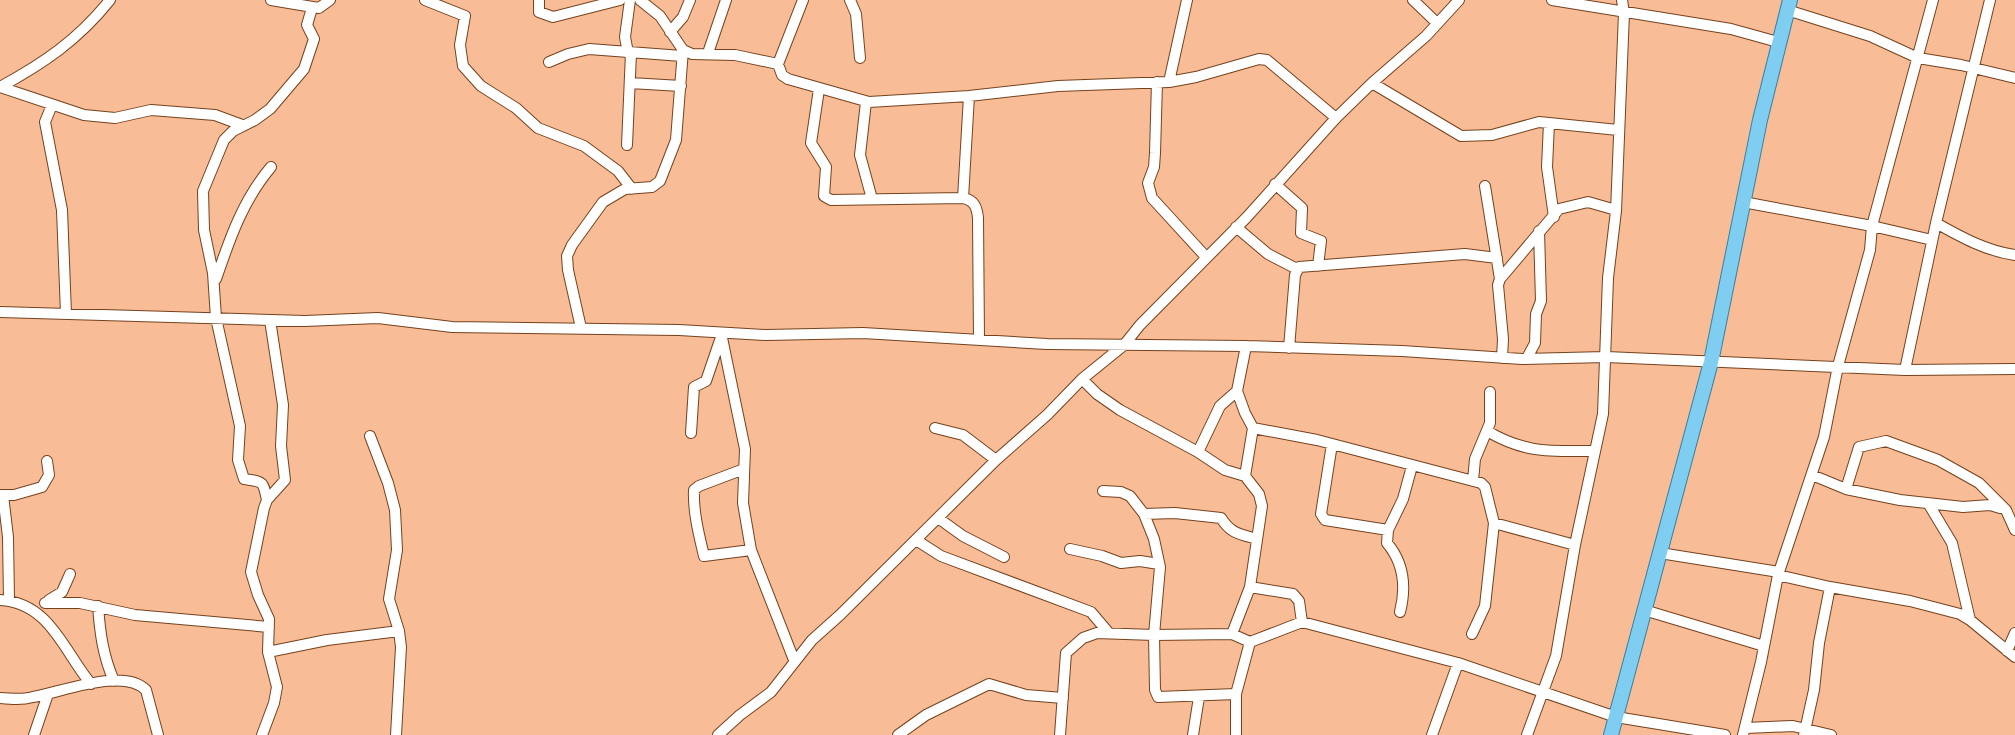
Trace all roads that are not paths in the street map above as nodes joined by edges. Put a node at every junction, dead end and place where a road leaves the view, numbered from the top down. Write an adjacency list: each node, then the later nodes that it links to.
1 (110, 0): 39 (street)
2 (271, 0): 21 (street)
3 (330, 0): 21 (street)
4 (425, 0): 52 (street)
5 (539, 0): 6 (street)
6 (620, 0)
7 (630, 0): 26 (street)
8 (640, 0): 24 (street)
9 (691, 0): 24 (street)
10 (726, 0): 28 (street)
11 (803, 0): 32 (street)
12 (850, 0): 29 (street)
13 (1187, 0): 35 (street)
14 (1413, 0): 23 (street)
15 (1459, 0): 23 (street)
16 (1552, 0): 22 (street)
17 (1622, 0): 22 (street)
18 (1933, 0): 30 (street)
19 (1990, 0): 33 (street)
20 (1788, 5): 25 (main road); 30 (street)
21 (312, 8): 46 (street)
22 (1624, 13): 25 (street); 47 (street)
23 (1437, 23): 37 (street)
24 (670, 32): 27 (street)
25 (1778, 42): 55 (main road)
26 (629, 53): 27 (street); 31 (street); 36 (street)
27 (682, 53): 28 (street); 38 (street)
28 (708, 53): 32 (street)
29 (860, 58)
30 (1918, 58): 33 (street); 59 (street)
31 (549, 62)
32 (778, 64): 40 (street)
33 (1973, 68): 34 (street); 58 (street)
34 (2015, 78)
35 (1163, 82): 41 (street); 44 (street); 64 (street)
36 (630, 83): 38 (street); 48 (street)
37 (1372, 83): 44 (street); 45 (street)
38 (681, 86): 52 (street)
39 (0, 87): 43 (street)
40 (819, 89): 42 (street); 54 (street)
41 (969, 96): 42 (street); 53 (street)
42 (866, 102): 54 (street)
43 (52, 106): 46 (street); 71 (street)
44 (1336, 118): 50 (street)
45 (1549, 123): 47 (street); 57 (street)
46 (242, 125): 69 (street)
47 (1618, 130): 56 (street)
48 (627, 145)
49 (271, 167): 69 (street)
50 (1275, 184): 60 (street); 66 (street)
51 (1485, 186): 65 (street)
52 (632, 188): 74 (street)
53 (963, 198): 54 (street); 76 (street)
54 (872, 199)
55 (1743, 202): 59 (street); 83 (main road)
56 (1616, 209): 57 (street); 80 (street)
57 (1554, 217): 61 (street)
58 (1936, 223): 62 (street); 63 (street)
59 (1872, 226): 62 (street); 84 (street)
60 (1236, 227): 64 (street); 67 (street)
61 (1539, 232): 68 (street); 82 (street)
62 (1932, 240): 86 (street)
63 (2015, 255)
64 (1206, 257): 77 (street)
65 (1497, 258): 66 (street); 68 (street)
66 (1318, 266): 67 (street)
67 (1297, 269): 79 (street)
68 (1500, 279): 81 (street)
69 (214, 284): 72 (street)
70 (0, 312): 71 (street)
71 (66, 314): 72 (street)
72 (216, 318): 73 (street); 108 (street)
73 (270, 320): 74 (street); 108 (street)
74 (581, 328): 75 (street)
75 (721, 335): 76 (street); 93 (street); 101 (street)
76 (979, 339): 77 (street)
77 (1124, 345): 78 (street); 87 (street)
78 (1246, 346): 79 (street); 88 (street)
79 (1289, 348): 81 (street)
80 (1606, 357): 82 (street); 83 (street); 97 (street)
81 (1502, 358): 82 (street)
82 (1527, 359)
83 (1711, 362): 84 (street); 121 (main road)
84 (1838, 366): 86 (street); 102 (street)
85 (2015, 369): 86 (street)
86 (1905, 370)
87 (1082, 379): 96 (street); 98 (street)
88 (1237, 391): 91 (street); 96 (street)
89 (1490, 392): 92 (street)
90 (935, 428): 98 (street)
91 (1253, 428): 95 (street); 103 (street)
92 (1488, 431): 97 (street); 104 (street)
93 (691, 433)
94 (370, 436): 137 (street)
95 (1332, 444): 100 (street); 114 (street)
96 (1198, 452): 103 (street)
97 (1594, 452): 118 (street)
98 (996, 460): 112 (street)
99 (47, 461): 107 (street)
100 (1412, 466): 104 (street); 114 (street)
101 (744, 469): 120 (street); 120 (street)
102 (1812, 475): 105 (street); 124 (street)
103 (1245, 476): 116 (street)
104 (1473, 481): 113 (street)
105 (1846, 489): 109 (street); 110 (street)
106 (1103, 491): 111 (street)
107 (1, 495): 128 (street)
108 (267, 500): 136 (street)
109 (1928, 503): 110 (street); 134 (street)
110 (2010, 513): 115 (street)
111 (1144, 514): 116 (street); 123 (street)
112 (939, 518): 117 (street); 122 (street)
113 (1494, 523): 118 (street); 141 (street)
114 (1388, 530): 133 (street)
115 (2015, 530)
116 (1257, 538): 126 (street)
117 (915, 540): 138 (street); 147 (street)
118 (1575, 545): 151 (street)
119 (1070, 549): 123 (street)
120 (751, 550): 147 (street)
121 (1660, 553): 124 (street); 131 (main road)
122 (1004, 556)
123 (1159, 564): 142 (street)
124 (1778, 573): 127 (street); 144 (street)
125 (70, 574): 129 (street)
126 (1250, 587): 135 (street); 140 (street)
127 (1830, 587): 134 (street); 159 (street)
128 (5, 600): 132 (street)
129 (46, 603): 130 (street); 132 (street)
130 (98, 606): 136 (street); 149 (street)
131 (1644, 610): 144 (street); 157 (main road)
132 (36, 611): 150 (street)
133 (1400, 612)
134 (1970, 620): 146 (street)
135 (1303, 622): 143 (street); 148 (street)
136 (269, 627): 145 (street)
137 (400, 631): 145 (street); 164 (street)
138 (1108, 632): 142 (street); 156 (street)
139 (2015, 633): 146 (street)
140 (1232, 634): 142 (street); 143 (street)
141 (1472, 634)
142 (1154, 635): 154 (street)
143 (1250, 642): 153 (street)
144 (1764, 646): 158 (street)
145 (268, 652): 163 (street)
146 (2011, 654)
147 (794, 660): 165 (street)
148 (1458, 663): 151 (street); 170 (street)
149 (114, 681): 150 (street); 162 (street)
150 (91, 684): 152 (street)
151 (1541, 691): 157 (street); 171 (street)
152 (48, 694): 155 (street); 161 (street)
153 (1236, 694): 154 (street); 169 (street)
154 (1199, 696): 168 (street)
155 (0, 698)
156 (1063, 698): 166 (street); 167 (street)
157 (1616, 717): 160 (street); 172 (main road)
158 (1744, 731): 159 (street)
159 (1805, 732): 174 (street)
160 (1697, 733): 173 (street)
161 (34, 735)
162 (158, 735)
163 (262, 735)
164 (396, 735)
165 (718, 735)
166 (898, 735)
167 (1060, 735)
168 (1194, 735)
169 (1236, 735)
170 (1432, 735)
171 (1527, 735)
172 (1611, 735)
173 (1725, 735)
174 (1830, 735)

